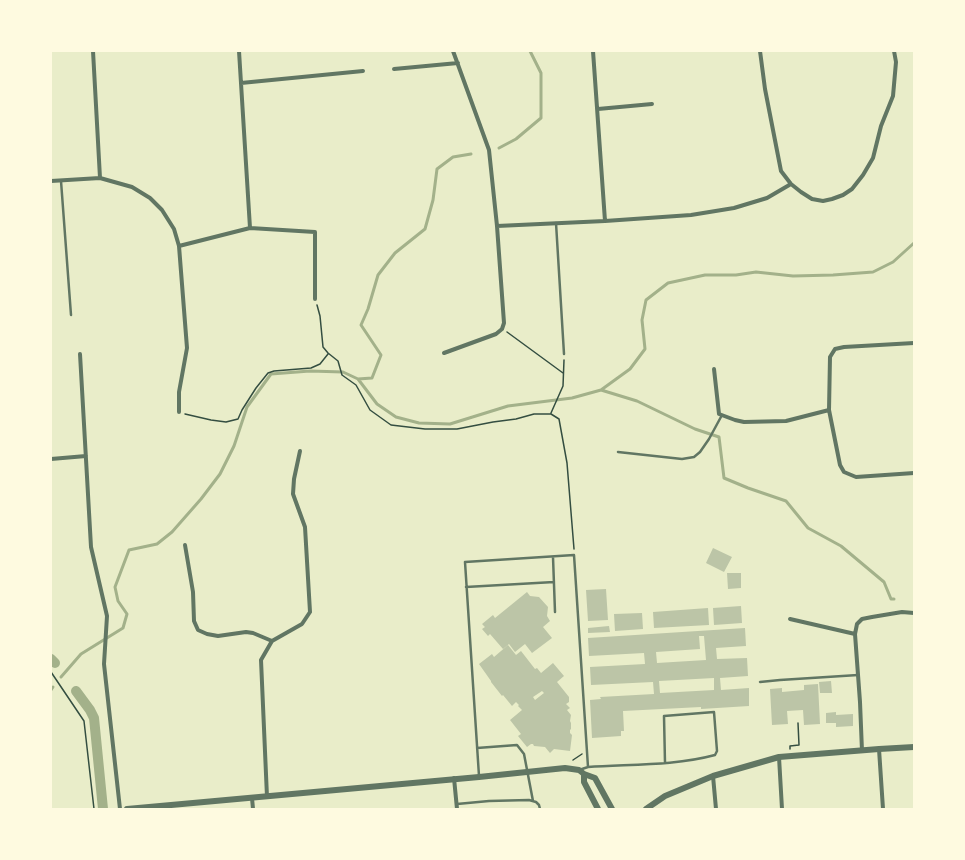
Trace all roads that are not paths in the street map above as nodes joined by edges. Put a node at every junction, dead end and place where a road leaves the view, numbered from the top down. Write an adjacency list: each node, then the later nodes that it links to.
1 (93, 51): 13 (street)
2 (239, 51): 10 (street)
3 (453, 51): 7 (street)
4 (594, 51): 12 (street)
5 (760, 51): 16 (street)
6 (894, 51): 16 (street)
7 (458, 63): 8 (street); 19 (street)
8 (394, 69)
9 (363, 71): 10 (street)
10 (241, 82): 20 (street)
11 (652, 104): 12 (street)
12 (598, 109): 17 (street)
13 (100, 178): 15 (street); 21 (street)
14 (51, 181): 15 (street)
15 (61, 181): 23 (lane)
16 (790, 184): 17 (street)
17 (605, 221): 18 (street)
18 (556, 223): 19 (street); 27 (lane)
19 (498, 226): 25 (street)
20 (250, 228): 21 (street); 22 (street)
21 (179, 246): 30 (street)
22 (315, 299)
23 (71, 315)
24 (914, 343): 29 (street)
25 (444, 353)
26 (80, 354): 34 (street)
27 (564, 354)
28 (714, 369): 31 (street)
29 (828, 410): 31 (street); 36 (street)
30 (179, 412)
31 (722, 415): 33 (lane)
32 (300, 451): 45 (street)
33 (618, 452)
34 (86, 456): 35 (street); 64 (street)
35 (51, 459)
36 (914, 473)
37 (186, 545): 45 (street)
38 (553, 557): 39 (lane); 40 (lane); 54 (lane)
39 (554, 582): 40 (lane); 41 (lane)
40 (466, 587): 49 (lane)
41 (555, 612)
42 (914, 613): 44 (street)
43 (790, 620): 44 (street)
44 (856, 634): 46 (street)
45 (272, 641): 60 (street)
46 (858, 675): 47 (lane); 51 (street)
47 (760, 682)
48 (914, 747): 50 (street)
49 (477, 748): 55 (lane); 58 (lane)
50 (879, 749): 51 (street); 73 (street)
51 (862, 751): 52 (street)
52 (778, 758): 57 (street); 72 (street)
53 (665, 763): 53 (lane); 54 (lane)
54 (588, 767): 56 (lane)
55 (528, 772): 56 (street); 58 (street); 62 (lane)
56 (582, 772): 68 (street); 69 (street)
57 (714, 776): 70 (street); 71 (street)
58 (479, 777): 59 (street)
59 (454, 778): 60 (street); 63 (street)
60 (267, 796): 61 (street)
61 (252, 798): 65 (street); 66 (street)
62 (533, 801): 63 (lane); 67 (lane)
63 (457, 807)
64 (120, 809)
65 (127, 809)
66 (253, 809)
67 (540, 809)
68 (598, 809)
69 (612, 809)
70 (646, 809)
71 (716, 809)
72 (782, 809)
73 (883, 809)

